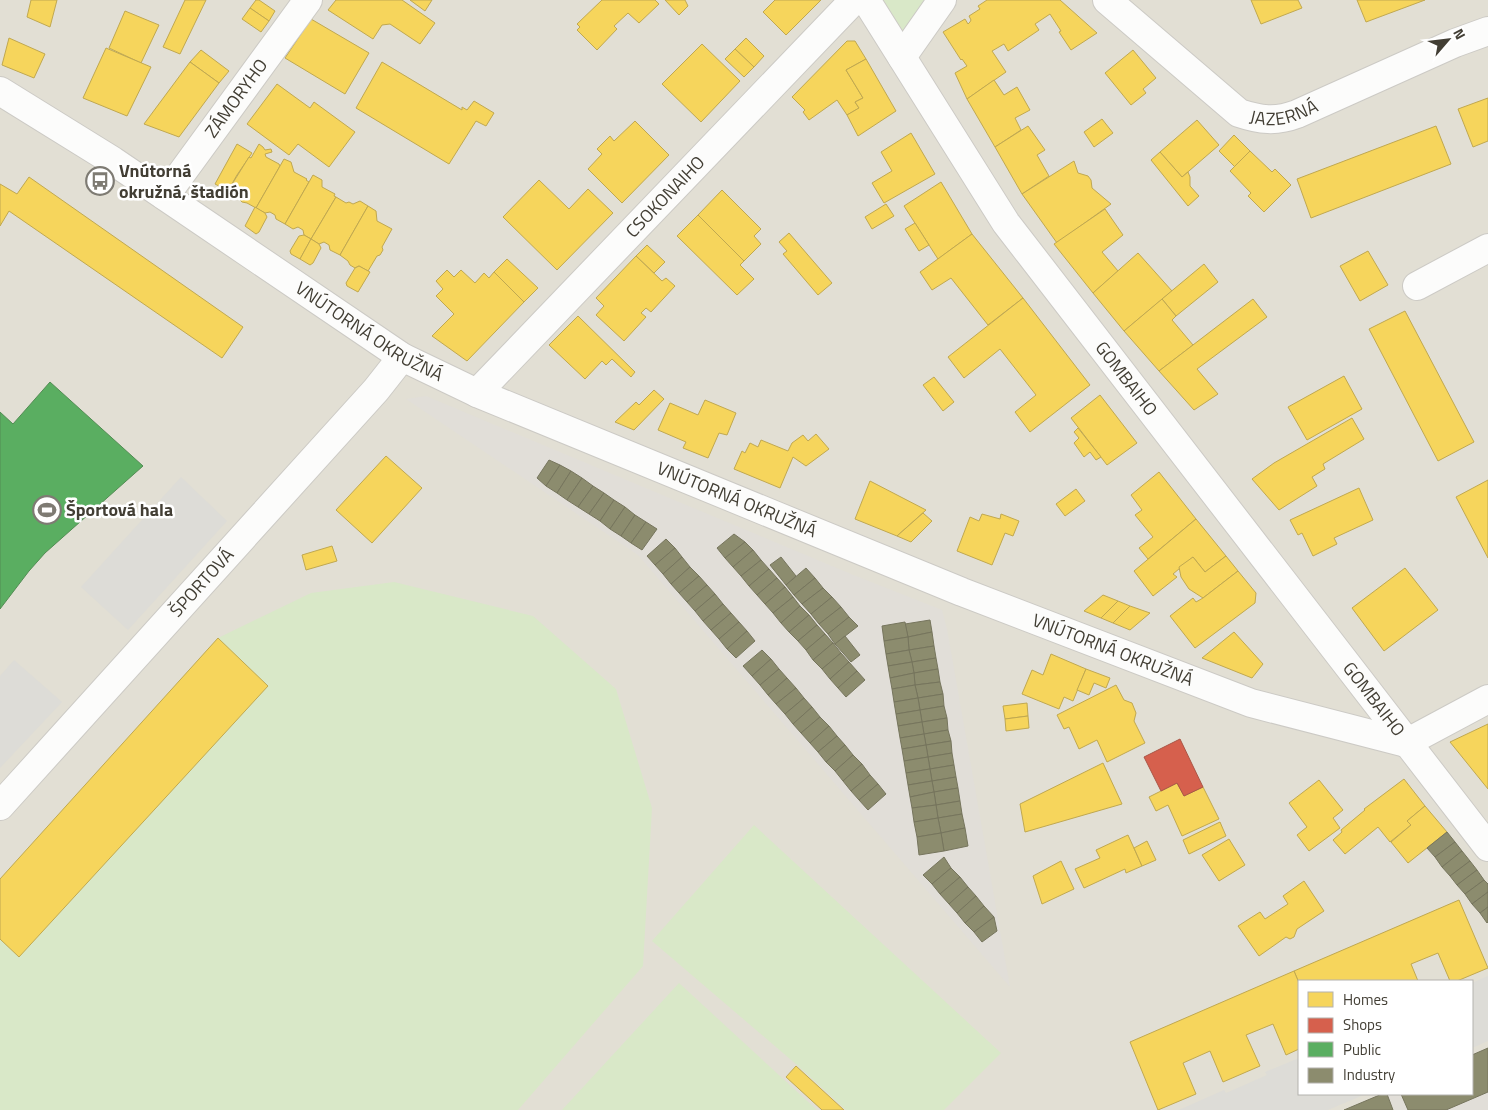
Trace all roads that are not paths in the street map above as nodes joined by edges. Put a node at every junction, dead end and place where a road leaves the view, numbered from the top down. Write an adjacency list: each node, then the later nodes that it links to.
1 (308, 0): 9 (street, ZÁMORYHO)
2 (854, 0): 13 (street, CSOKONAIHO)
3 (866, 0): 7 (street, GOMBAIHO)
4 (942, 0): 7 (street)
5 (1107, 0): 6 (street, JAZERNÁ)
6 (1488, 30)
7 (902, 57): 15 (street, GOMBAIHO)
8 (0, 91): 9 (street, VNÚTORNÁ OKRUŽNÁ)
9 (165, 196): 12 (street, VNÚTORNÁ OKRUŽNÁ)
10 (1488, 248): 11 (street)
11 (1416, 286)
12 (402, 357): 13 (street, VNÚTORNÁ OKRUŽNÁ); 16 (street, ŠPORTOVÁ)
13 (476, 393): 15 (street, VNÚTORNÁ OKRUŽNÁ)
14 (1488, 699): 15 (street)
15 (1406, 743): 17 (street)
16 (0, 806)
17 (1488, 847)

